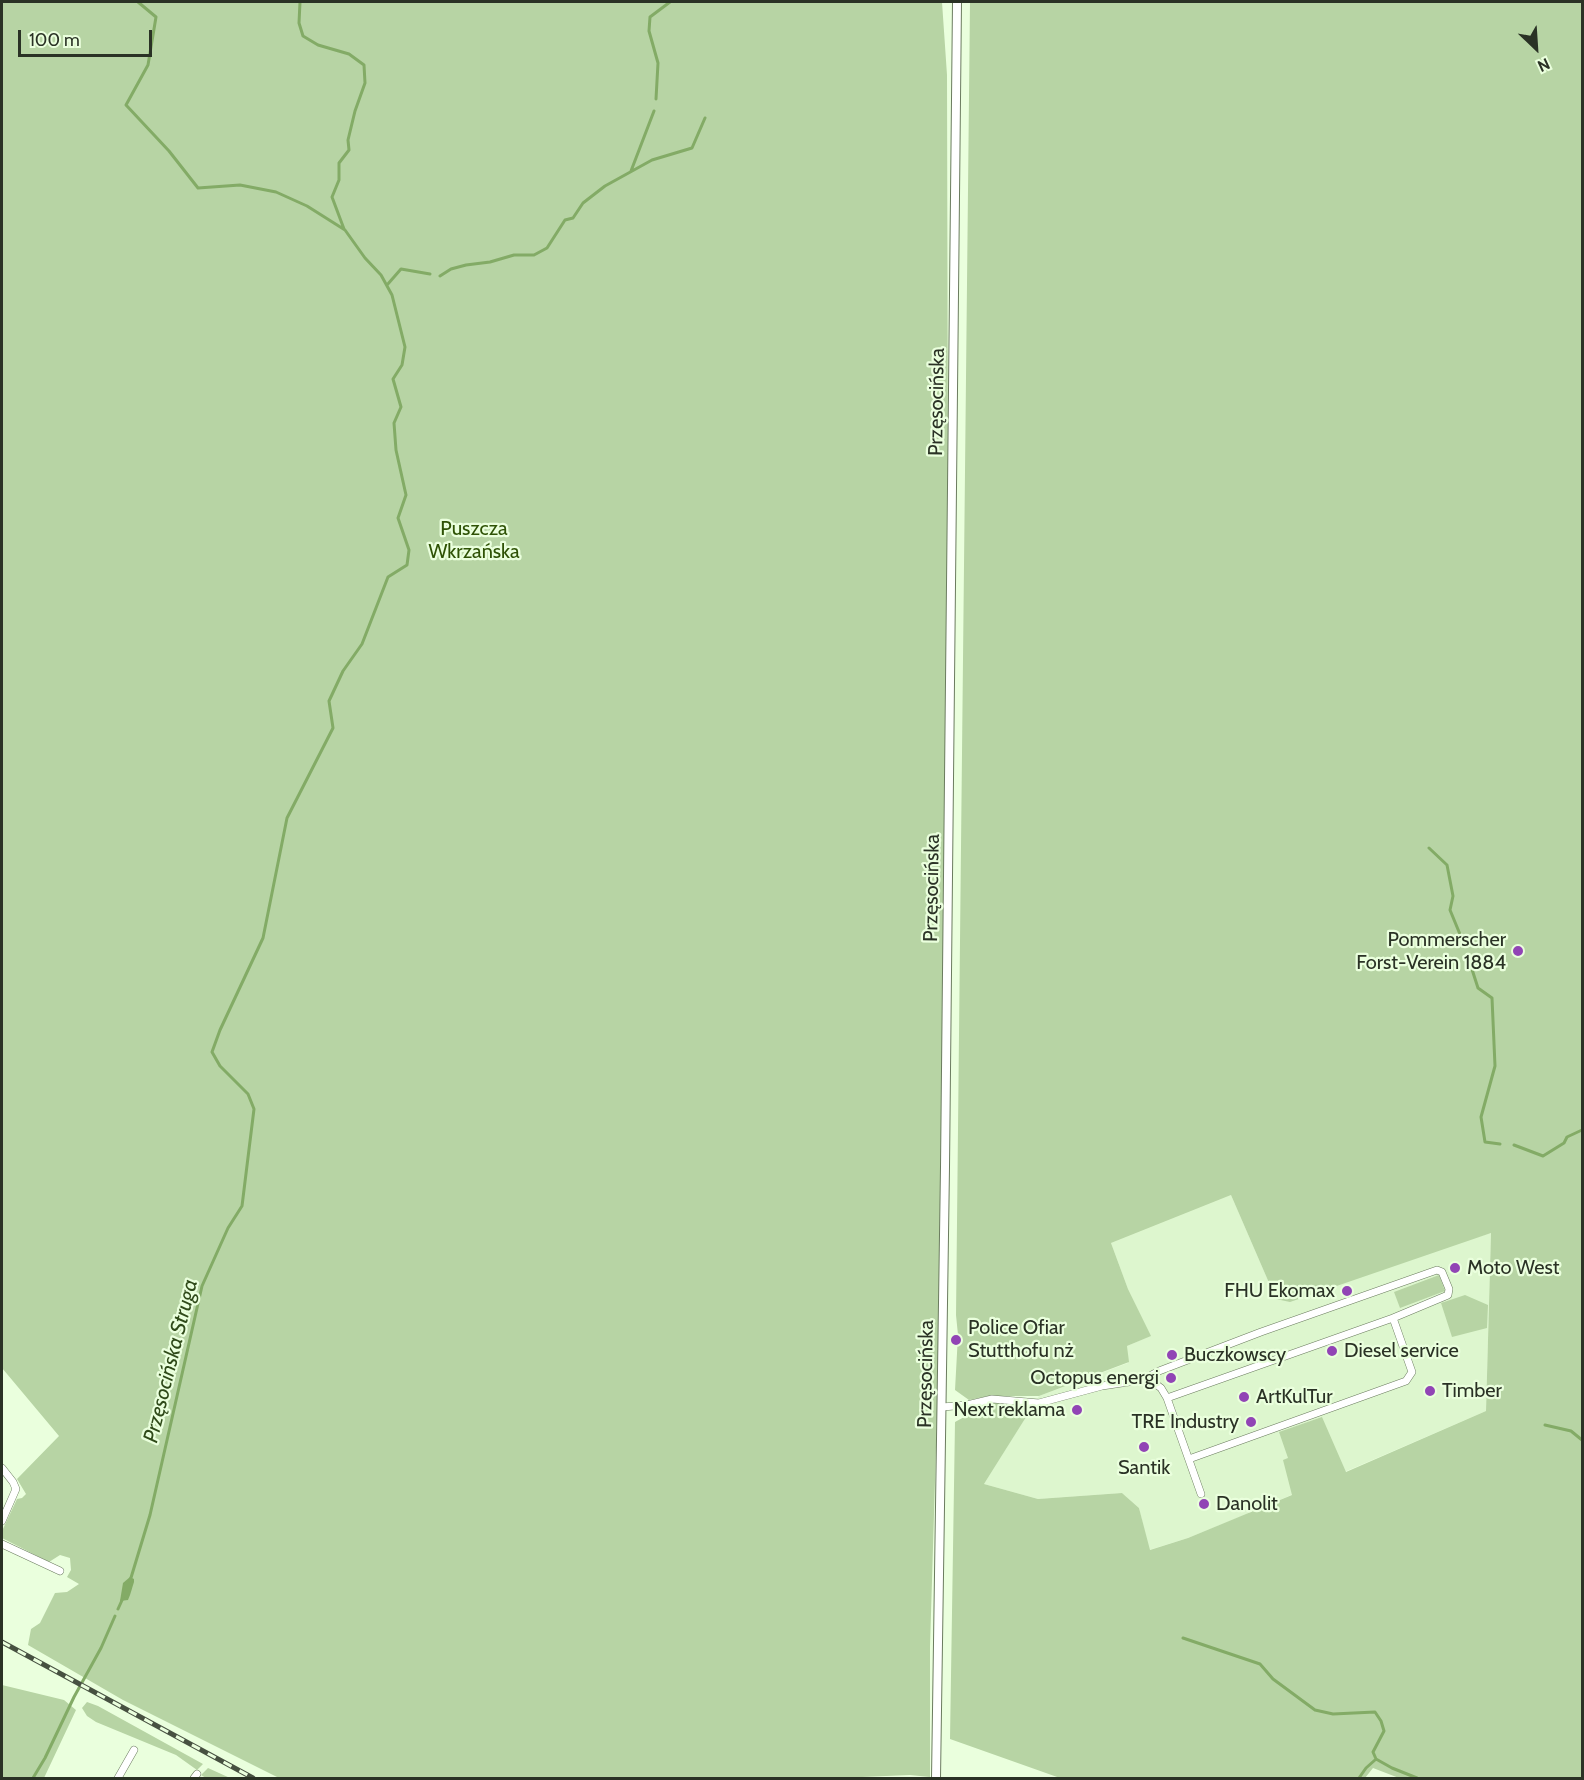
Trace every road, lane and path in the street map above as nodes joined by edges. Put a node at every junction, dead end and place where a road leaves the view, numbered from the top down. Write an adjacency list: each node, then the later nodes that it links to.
1 (957, 2): 5 (street, Przęsocińska)
2 (1393, 1318): 3 (street); 4 (street); 6 (street)
3 (1142, 1380): 4 (street); 5 (street)
4 (1167, 1398): 6 (street)
5 (942, 1407): 13 (street, Przęsocińska)
6 (1189, 1459): 8 (street)
7 (2, 1468): 9 (street)
8 (1201, 1494)
9 (2, 1521)
10 (2, 1544): 11 (street)
11 (60, 1571)
12 (134, 1750): 14 (street)
13 (936, 1777)
14 (118, 1779)

